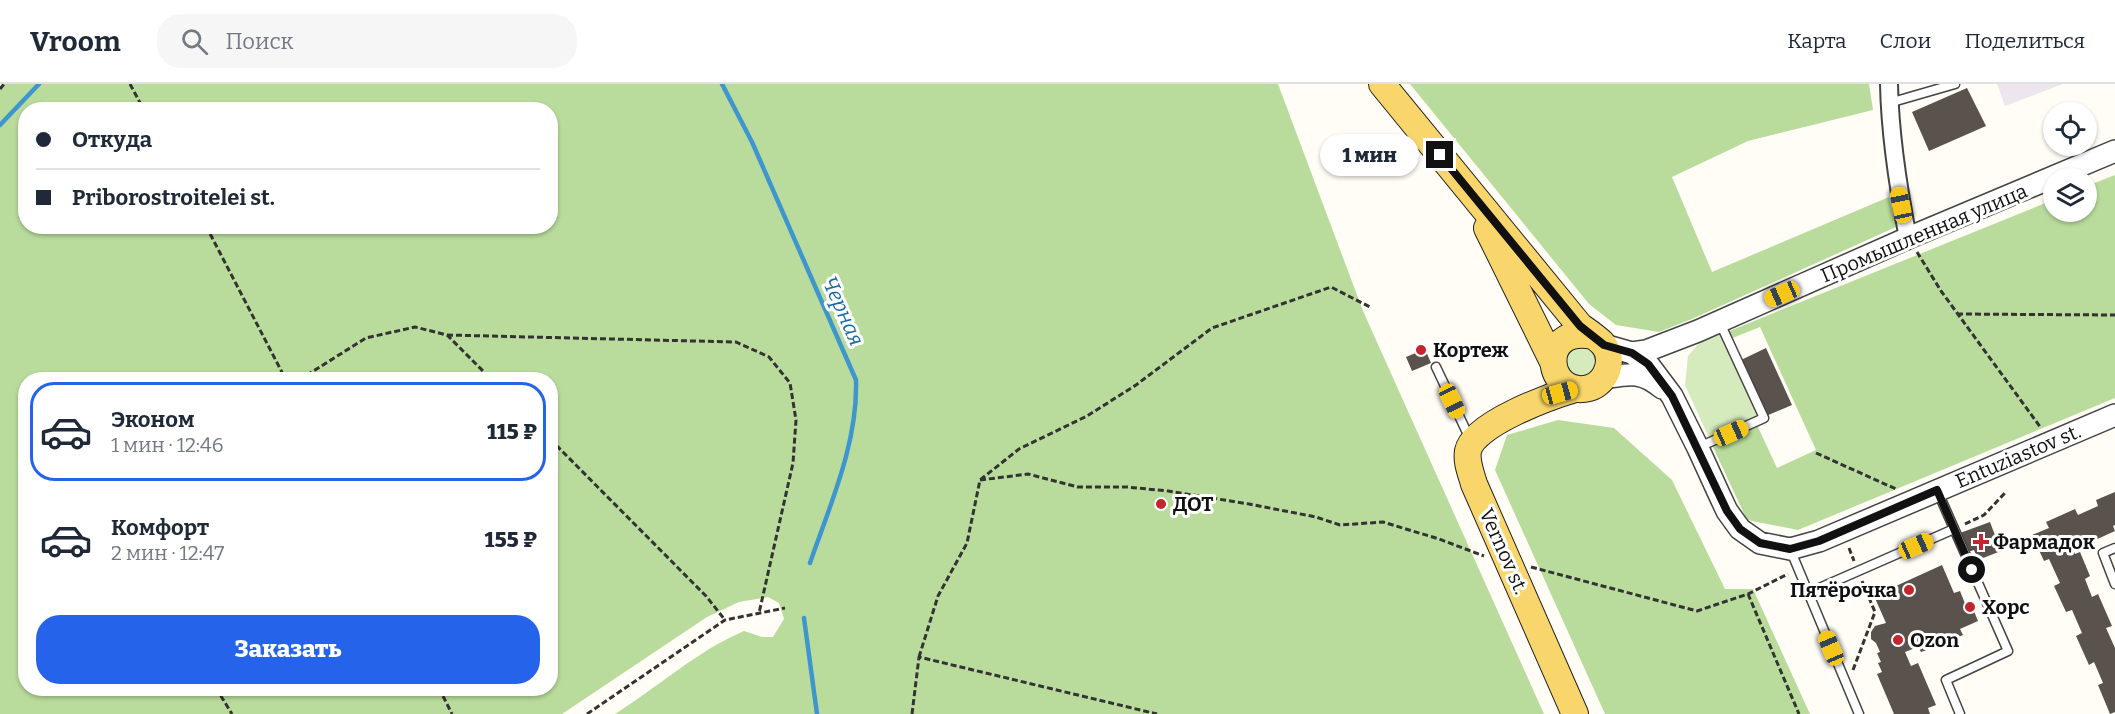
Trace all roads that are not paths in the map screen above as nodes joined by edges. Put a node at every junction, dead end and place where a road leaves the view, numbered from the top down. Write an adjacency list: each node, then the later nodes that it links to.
1 (1382, 84): 6 (main road)
2 (1889, 84): 4 (street)
3 (1955, 84): 4 (lane)
4 (1889, 103): 7 (street)
5 (2115, 151): 7 (street, Промышленная улица)
6 (1468, 190): 9 (main road); 11 (main road)
7 (1908, 238): 8 (street, Промышленная улица)
8 (1720, 322): 10 (street, Промышленная улица); 19 (lane)
9 (1598, 340): 10 (street); 11 (main road); 13 (main road)
10 (1632, 353): 15 (street)
11 (1553, 366): 14 (main road); 16 (main road)
12 (1436, 367): 18 (lane)
13 (1604, 378): 14 (main road); 15 (street)
14 (1575, 389): 16 (main road)
15 (1672, 396): 19 (street, Entuziastov st.)
16 (1522, 409): 18 (main road)
17 (2115, 415): 20 (street, Entuziastov st.)
18 (1471, 442): 26 (main road, Vernov st.)
19 (1698, 448): 23 (street, Entuziastov st.)
20 (1937, 490): 21 (lane); 23 (street, Entuziastov st.)
21 (1954, 529): 25 (lane); 28 (lane)
22 (2115, 548): 24 (lane)
23 (1790, 549): 25 (lane)
24 (2115, 584)
25 (1808, 593): 27 (lane)
26 (1575, 714)
27 (1859, 714)
28 (1960, 714)

